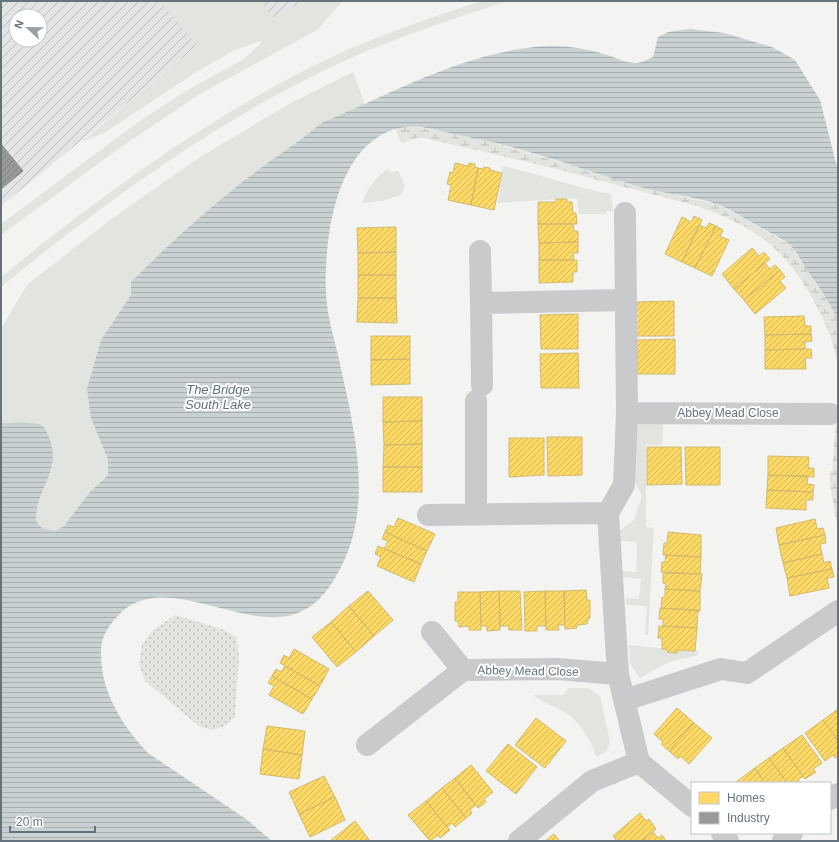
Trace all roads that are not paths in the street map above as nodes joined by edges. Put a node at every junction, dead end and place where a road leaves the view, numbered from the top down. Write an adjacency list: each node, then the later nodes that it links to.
1 (625, 213): 3 (street)
2 (480, 251): 4 (street)
3 (624, 300): 4 (street); 5 (street)
4 (481, 303): 7 (street)
5 (627, 413): 6 (street, Abbey Mead Close); 8 (street)
6 (830, 414)
7 (476, 514): 8 (street); 9 (street)
8 (608, 514): 13 (street)
9 (428, 515)
10 (838, 611): 14 (street)
11 (432, 632): 12 (street, Abbey Mead Close)
12 (462, 670): 13 (street, Abbey Mead Close); 15 (street, Abbey Mead Close)
13 (618, 674): 14 (street)
14 (624, 700): 16 (street)
15 (366, 745)
16 (639, 762): 17 (street); 19 (street)
17 (691, 805)
18 (791, 834): 20 (street)
19 (519, 841)
20 (783, 841)

